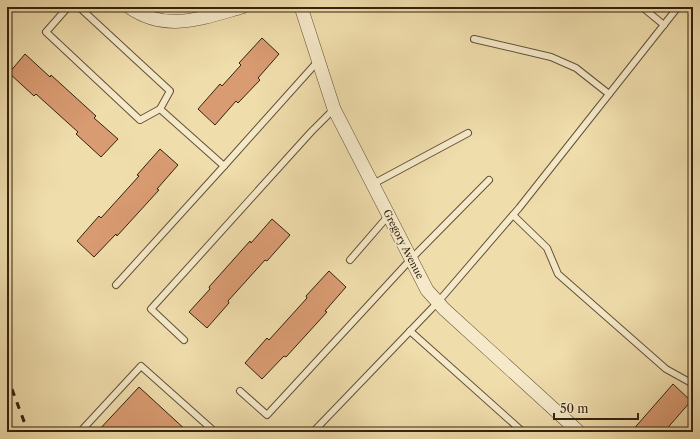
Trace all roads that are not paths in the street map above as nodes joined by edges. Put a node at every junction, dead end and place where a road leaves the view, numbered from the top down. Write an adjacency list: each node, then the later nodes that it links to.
1 (68, 7): 14 (lane)
2 (79, 7): 14 (lane)
3 (129, 7): 9 (street)
4 (199, 7): 9 (lane)
5 (242, 7): 9 (street)
6 (302, 7): 12 (street, Gregory Avenue)
7 (642, 7): 10 (lane)
8 (678, 7): 10 (lane)
9 (209, 17)
10 (664, 25): 13 (lane)
11 (474, 39): 13 (lane)
12 (319, 60): 15 (street, Gregory Avenue); 17 (lane)
13 (609, 94): 21 (lane)
14 (160, 109): 17 (lane)
15 (334, 109): 19 (street, Gregory Avenue); 27 (lane)
16 (468, 133): 19 (lane)
17 (224, 166): 24 (lane)
18 (489, 180): 22 (lane)
19 (373, 184): 20 (street, Gregory Avenue)
20 (389, 215): 22 (street, Gregory Avenue); 23 (lane)
21 (513, 215): 25 (lane); 28 (lane)
22 (412, 259): 25 (street, Gregory Avenue); 29 (lane)
23 (350, 260)
24 (116, 285)
25 (438, 302): 26 (lane); 34 (street, Gregory Avenue)
26 (410, 331): 32 (lane); 33 (lane)
27 (184, 340)
28 (693, 384)
29 (240, 391)
30 (80, 432): 31 (lane)
31 (215, 432)
32 (312, 432)
33 (523, 432)
34 (579, 432)

